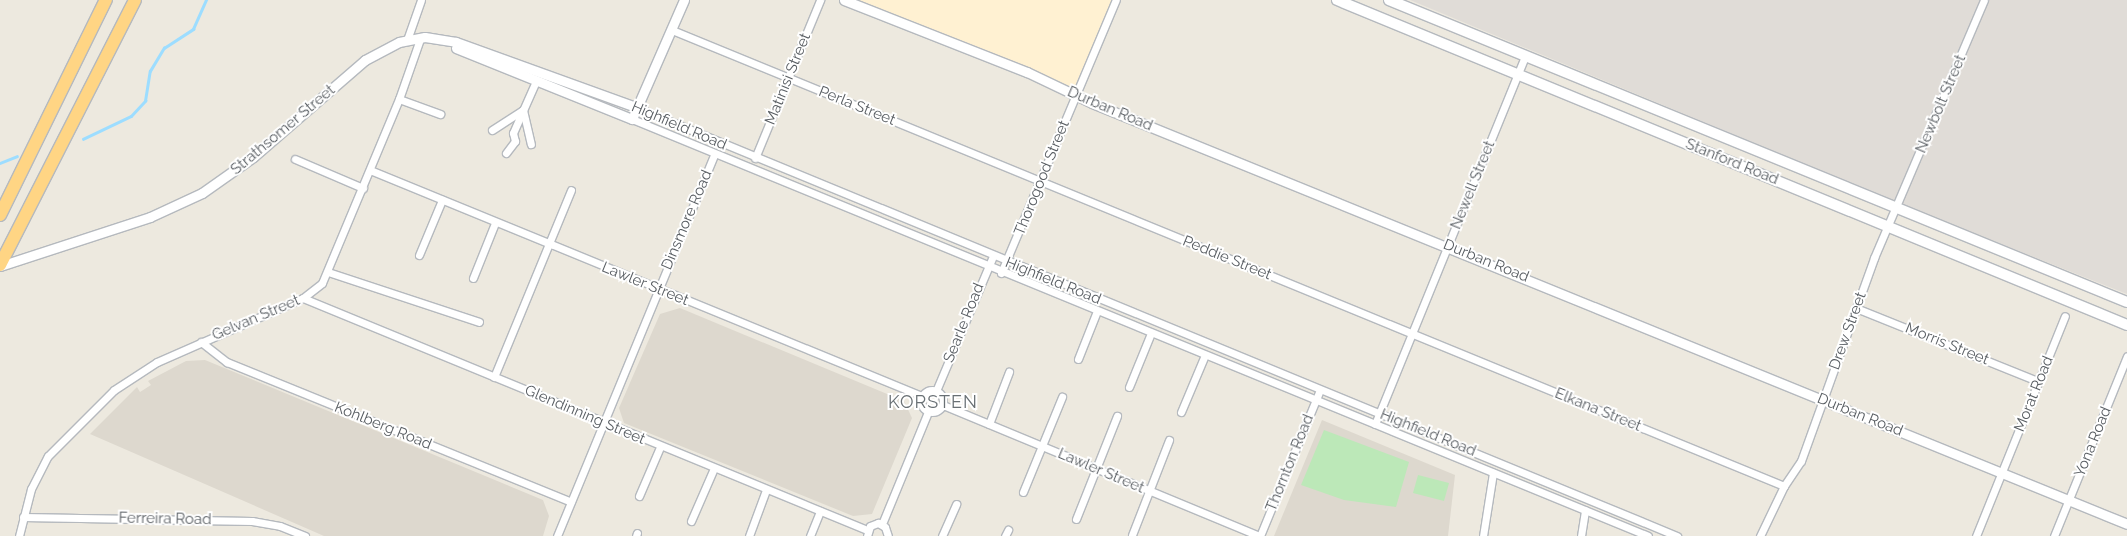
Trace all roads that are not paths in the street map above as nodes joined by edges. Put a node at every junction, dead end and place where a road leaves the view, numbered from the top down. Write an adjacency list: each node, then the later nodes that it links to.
1 (106, 0): 36 (highway)
2 (134, 0): 46 (highway)
3 (421, 0): 13 (street)
4 (684, 0): 11 (street)
5 (820, 0): 16 (street, Matinisi Street)
6 (844, 0): 18 (street, Durban Road)
7 (1116, 0): 18 (street, Thorogood Street)
8 (1337, 0): 15 (main road, Stanford Road)
9 (1388, 0): 14 (main road, Stanford Road)
10 (1984, 0): 35 (street, Newbolt Street)
11 (672, 30): 16 (street, Perla Street); 20 (street)
12 (423, 39): 13 (street, Strathsomer Street); 17 (street, Highfield Road); 19 (street, Gelvan Street); 20 (street, Highfield Road)
13 (407, 40): 46 (street, Strathsomer Street)
14 (1525, 56): 15 (street, Newell Street); 35 (main road, Stanford Road)
15 (1517, 74): 38 (main road, Stanford Road); 41 (street, Newell Street)
16 (789, 78): 28 (street, Matinisi Street); 31 (street, Perla Street)
17 (536, 81): 21 (street); 23 (street, Highfield Road)
18 (1076, 95): 31 (street, Thorogood Street); 41 (street, Durban Road)
19 (399, 99): 22 (street); 30 (street, Gelvan Street)
20 (638, 108): 23 (street); 28 (street, Highfield Road)
21 (523, 110): 24 (street); 25 (street); 26 (street)
22 (440, 114)
23 (632, 119): 27 (street, Highfield Road)
24 (492, 130)
25 (531, 144)
26 (506, 152)
27 (714, 155): 42 (street, Highfield Road); 51 (street, Dinsmore Road)
28 (755, 158): 39 (street, Highfield Road)
29 (295, 159): 32 (street)
30 (370, 170): 32 (street, Gelvan Street); 34 (street, Lawler Street)
31 (1042, 182): 45 (street, Thorogood Street); 60 (street, Peddie Street)
32 (363, 188): 48 (street, Gelvan Street)
33 (571, 190): 40 (street)
34 (442, 200): 37 (street, Lawler Street); 43 (street)
35 (1898, 208): 38 (street, Drew Street); 53 (main road, Stanford Road)
36 (0, 214)
37 (495, 223): 40 (street, Lawler Street); 50 (street)
38 (1889, 225): 54 (street, Drew Street); 58 (main road, Stanford Road)
39 (950, 238): 42 (street); 44 (street, Highfield Road)
40 (548, 244): 51 (street, Lawler Street); 66 (street)
41 (1448, 246): 60 (street, Newell Street); 73 (street, Durban Road)
42 (946, 250): 47 (street, Highfield Road)
43 (419, 255)
44 (993, 256): 45 (street, Highfield Road); 47 (street, Searle Road)
45 (1007, 262): 49 (street, Thorogood Street); 69 (street, Highfield Road)
46 (0, 266)
47 (987, 267): 49 (street, Highfield Road); 70 (street, Searle Road)
48 (328, 272): 52 (street, Gelvan Street); 57 (street)
49 (1001, 272): 55 (street, Highfield Road)
50 (473, 278)
51 (658, 289): 71 (street, Lawler Street); 80 (street, Dinsmore Road)
52 (303, 298): 61 (street, Gelvan Street); 66 (street, Glendinning Street)
53 (2127, 302)
54 (1856, 308): 67 (street, Morris Street); 73 (street, Drew Street)
55 (1097, 312): 59 (street, Highfield Road); 64 (street)
56 (2065, 316): 67 (street, Morat Road)
57 (479, 322)
58 (2127, 325)
59 (1151, 333): 62 (street, Highfield Road); 68 (street)
60 (1412, 334): 78 (street, Newell Street); 90 (street, Elkana Street)
61 (201, 342): 96 (street, Kohlberg Road); 100 (street, Gelvan Street)
62 (1205, 355): 74 (street, Highfield Road); 77 (street)
63 (2127, 356): 95 (street, Yona Road)
64 (1078, 359)
65 (1009, 372): 81 (street)
66 (494, 377): 80 (street, Glendinning Street)
67 (2038, 381): 88 (street, Morat Road)
68 (1129, 387)
69 (1320, 390): 74 (street, Thornton Road); 78 (street, Highfield Road)
70 (936, 391): 71 (street); 75 (street)
71 (922, 396): 76 (street)
72 (1062, 397): 84 (street)
73 (1823, 400): 88 (street, Durban Road); 90 (street, Drew Street)
74 (1316, 401): 82 (street, Highfield Road); 114 (street, Thornton Road)
75 (943, 405): 76 (street); 81 (street, Lawler Street)
76 (928, 412): 103 (street)
77 (1181, 412)
78 (1379, 413): 82 (street, Newell Street); 118 (street, Highfield Road)
79 (1117, 416): 87 (street)
80 (604, 422): 85 (street, Glendinning Street); 96 (street, Dinsmore Road)
81 (988, 424): 84 (street, Lawler Street)
82 (1375, 424): 89 (street, Highfield Road)
83 (1170, 440): 92 (street)
84 (1042, 446): 87 (street, Lawler Street); 93 (street)
85 (660, 447): 86 (street, Glendinning Street); 94 (street)
86 (714, 468): 91 (street, Glendinning Street); 102 (street)
87 (1095, 468): 92 (street, Lawler Street); 101 (street)
88 (2003, 472): 95 (street, Durban Road); 120 (street, Morat Road)
89 (1493, 473): 98 (street, Highfield Road); 115 (street)
90 (1784, 486): 119 (street, Drew Street)
91 (766, 490): 99 (street, Glendinning Street); 110 (street)
92 (1149, 490): 106 (street); 114 (street, Lawler Street)
93 (1023, 492)
94 (638, 496)
95 (2070, 499): 104 (street, Durban Road); 121 (street, Yona Road)
96 (571, 502): 109 (street, Dinsmore Road)
97 (956, 504): 113 (street)
98 (1584, 510): 116 (street); 117 (street, Highfield Road)
99 (820, 511): 105 (street, Glendinning Street); 111 (street)
100 (23, 517): 107 (street, Gelvan Street); 108 (street, Ferreira Road)
101 (1076, 519)
102 (691, 521)
103 (882, 524): 105 (street); 112 (street)
104 (2127, 524)
105 (867, 533)
106 (1132, 534)
107 (19, 536)
108 (305, 536)
109 (557, 536)
110 (749, 536)
111 (810, 536)
112 (888, 536)
113 (942, 536)
114 (1260, 536)
115 (1483, 536)
116 (1581, 536)
117 (1648, 536)
118 (1677, 536)
119 (1760, 536)
120 (1976, 536)
121 (2054, 536)

